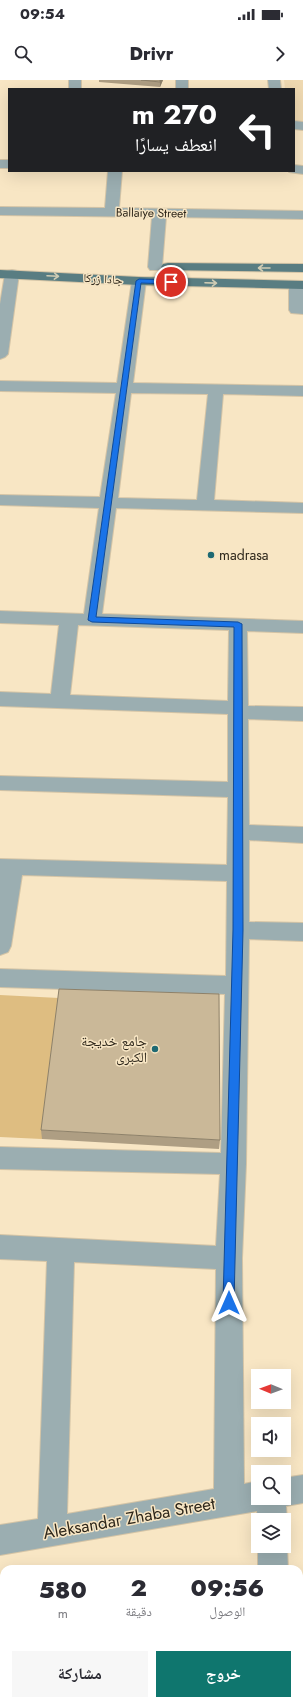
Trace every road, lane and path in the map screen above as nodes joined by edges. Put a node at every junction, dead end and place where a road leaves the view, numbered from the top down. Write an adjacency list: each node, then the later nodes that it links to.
1 (115, 172): 3 (street)
2 (0, 211): 3 (street, Ballaiye Street)
3 (112, 213): 4 (street, Ballaiye Street)
4 (159, 213): 5 (street, Ballaiye Street); 7 (street)
5 (303, 215)
6 (0, 265): 10 (main road, جادا زرکا)
7 (155, 267): 8 (main road, جادا زرکا); 10 (main road, جادا زرکا)
8 (234, 268): 9 (main road, جادا زرکا, one-way to 8); 12 (main road)
9 (303, 268)
10 (137, 272): 11 (main road, جادا زرکا, one-way to 10); 12 (main road, جادا زرکا, one-way to 12); 17 (street)
11 (6, 274): 15 (street)
12 (234, 284): 13 (main road, جادا زرکا)
13 (299, 285): 14 (street)
14 (303, 310)
15 (0, 354)
16 (0, 386): 17 (street)
17 (125, 388): 18 (street); 21 (street)
18 (216, 389): 19 (street); 22 (street)
19 (303, 391)
20 (0, 500): 21 (street)
21 (108, 504): 22 (street); 26 (street)
22 (205, 506): 23 (street)
23 (303, 508)
24 (0, 617): 25 (street)
25 (69, 619): 26 (street); 30 (street)
26 (92, 620): 27 (street)
27 (238, 624): 28 (street); 31 (street)
28 (303, 627)
29 (0, 699): 30 (street)
30 (60, 701): 31 (street)
31 (238, 710): 32 (street); 34 (street)
32 (303, 714)
33 (0, 783): 34 (street)
34 (238, 790): 35 (street)
35 (238, 832): 36 (street); 38 (street)
36 (303, 835)
37 (6, 867): 38 (street); 41 (street)
38 (238, 873): 39 (street)
39 (238, 930): 40 (street); 43 (street)
40 (303, 932)
41 (0, 946)
42 (0, 978): 43 (street)
43 (237, 985): 45 (street)
44 (0, 1158): 45 (street)
45 (233, 1164): 48 (street)
46 (0, 1247): 47 (street)
47 (61, 1251): 48 (street); 53 (street)
48 (229, 1258): 52 (street)
49 (303, 1489): 50 (street)
50 (291, 1491)
51 (251, 1497): 52 (street, Aleksandar Zhaba Street)
52 (229, 1501): 53 (street, Aleksandar Zhaba Street)
53 (52, 1531): 54 (street, Aleksandar Zhaba Street)
54 (0, 1540)
55 (272, 1553): 56 (street)
56 (273, 1565)

